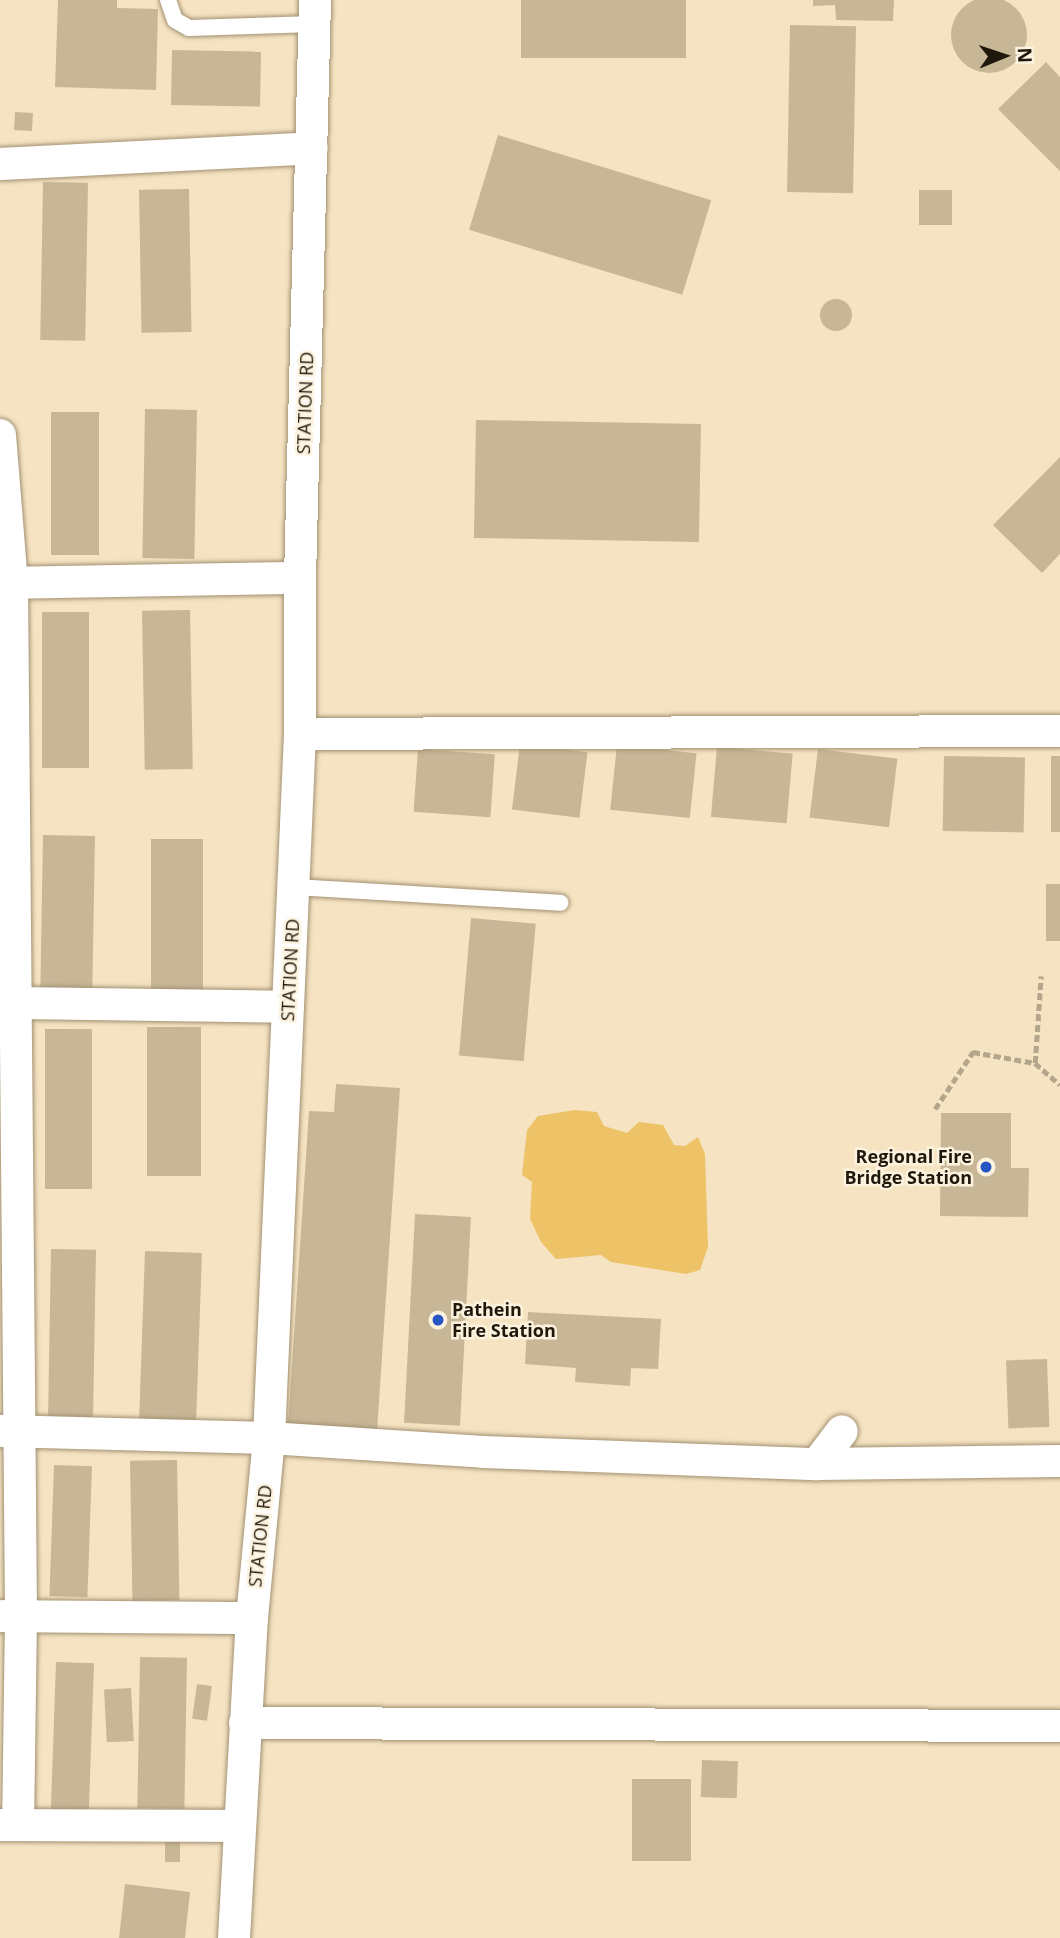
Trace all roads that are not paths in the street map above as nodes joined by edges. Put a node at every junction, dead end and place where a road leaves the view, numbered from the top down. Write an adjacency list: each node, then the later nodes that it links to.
1 (168, 0): 2 (lane)
2 (315, 12): 3 (street, STATION RD)
3 (312, 148): 4 (street); 6 (street, STATION RD)
4 (0, 164)
5 (0, 435): 7 (street)
6 (300, 578): 7 (street); 9 (street, STATION RD)
7 (6, 583): 12 (street)
8 (1060, 730): 9 (street)
9 (300, 734): 10 (street, STATION RD)
10 (293, 887): 11 (lane); 13 (street, STATION RD)
11 (561, 903)
12 (16, 1003): 13 (street); 14 (street)
13 (288, 1007): 16 (street, STATION RD)
14 (10, 1431): 16 (street); 19 (street)
15 (842, 1431): 18 (street)
16 (269, 1438): 18 (street); 20 (street, STATION RD)
17 (1060, 1461): 18 (street)
18 (817, 1464)
19 (10, 1616): 20 (street); 23 (street)
20 (252, 1618): 21 (street, STATION RD)
21 (245, 1723): 22 (street); 24 (street, STATION RD)
22 (1060, 1726)
23 (9, 1825): 24 (street)
24 (240, 1826): 25 (street, STATION RD)
25 (234, 1938)

